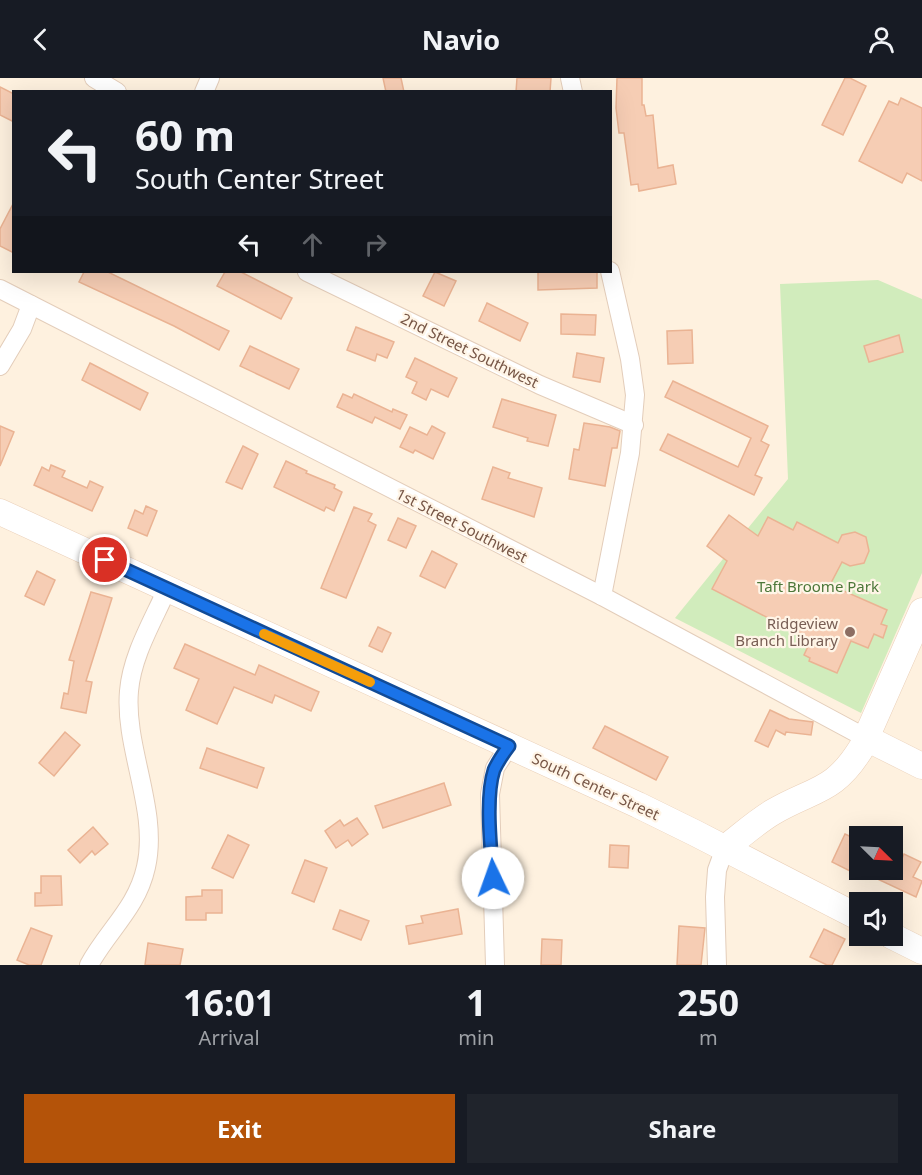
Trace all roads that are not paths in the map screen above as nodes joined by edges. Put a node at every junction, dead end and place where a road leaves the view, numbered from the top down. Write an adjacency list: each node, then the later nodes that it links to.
1 (94, 78): 2 (street)
2 (114, 90)
3 (309, 273): 8 (street, 2nd Street Southwest)
4 (610, 273): 8 (street)
5 (0, 289): 6 (street, 1st Street Southwest)
6 (31, 305): 7 (street); 11 (street, 1st Street Southwest)
7 (0, 366)
8 (634, 425): 11 (street)
9 (0, 512): 10 (street, South Center Street)
10 (168, 589): 14 (street, South Center Street); 20 (street)
11 (602, 597): 13 (street, 1st Street Southwest)
12 (922, 610): 13 (street)
13 (866, 738): 15 (street, 1st Street Southwest); 16 (street)
14 (509, 746): 16 (street, South Center Street); 21 (street)
15 (922, 766)
16 (725, 848): 17 (street, South Center Street); 22 (street)
17 (849, 912)
18 (903, 942): 19 (street)
19 (922, 951)
20 (89, 965)
21 (495, 965)
22 (717, 965)

